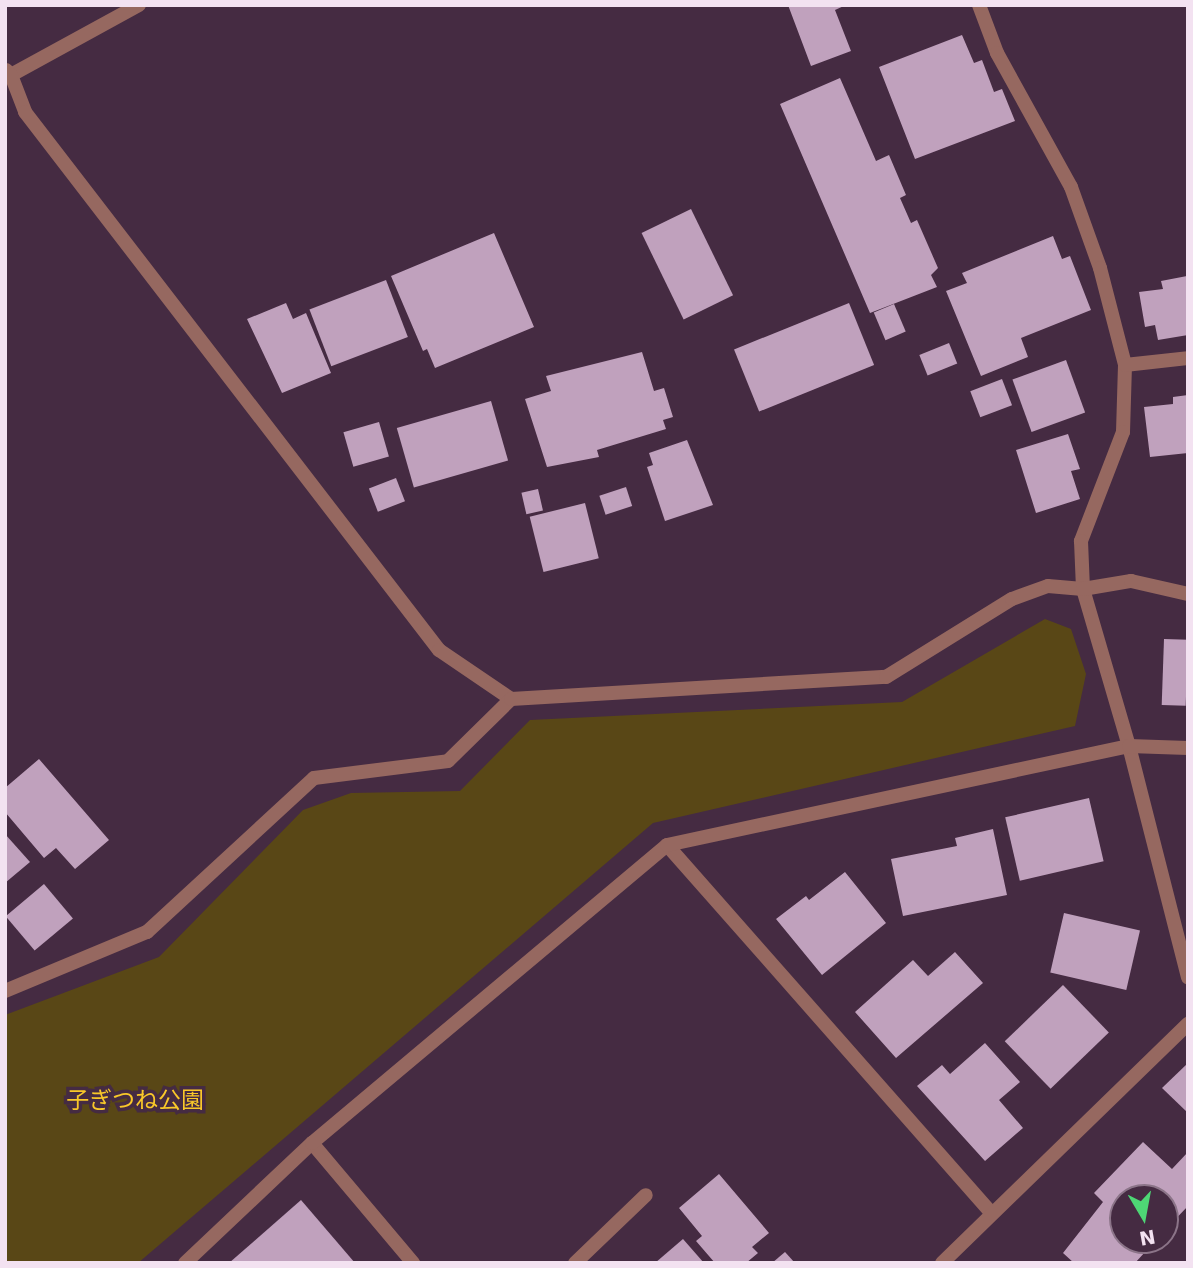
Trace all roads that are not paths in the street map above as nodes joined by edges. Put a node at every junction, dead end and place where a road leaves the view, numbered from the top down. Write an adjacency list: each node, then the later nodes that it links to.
1 (139, 5): 3 (street)
2 (978, 5): 5 (street)
3 (8, 72): 8 (street)
4 (1188, 358): 5 (street)
5 (1125, 365): 6 (street)
6 (1083, 589): 7 (street); 8 (street); 9 (street)
7 (1188, 594)
8 (511, 699): 13 (street)
9 (1129, 746): 10 (street); 11 (street); 12 (street)
10 (1188, 748)
11 (667, 845): 15 (street); 17 (street)
12 (1188, 978)
13 (5, 991)
14 (1188, 1024): 17 (street)
15 (312, 1143): 18 (street); 19 (street)
16 (646, 1195): 20 (street)
17 (992, 1213): 21 (street)
18 (185, 1263)
19 (413, 1263)
20 (575, 1263)
21 (942, 1263)

